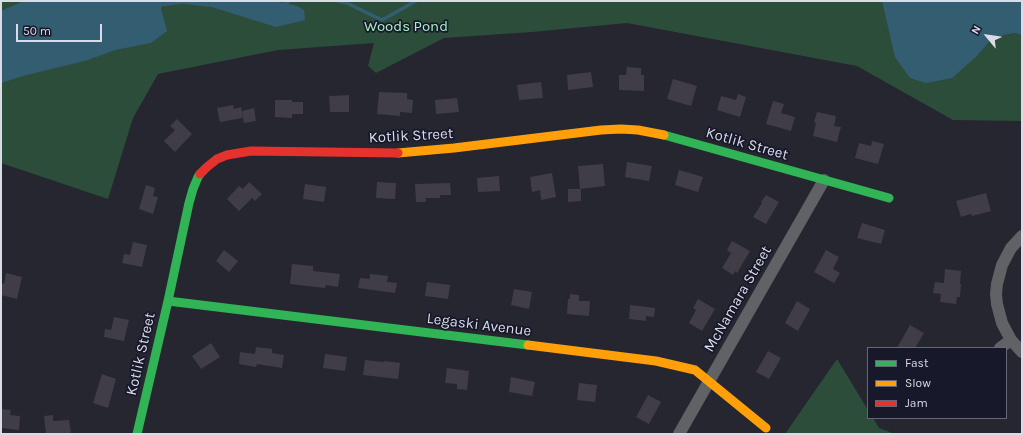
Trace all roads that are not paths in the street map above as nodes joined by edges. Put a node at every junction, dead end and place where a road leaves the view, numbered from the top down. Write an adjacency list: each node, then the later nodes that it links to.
1 (824, 180): 2 (street, Kotlik Street); 4 (street, Kotlik Street); 8 (street, McNamara Street)
2 (889, 198)
3 (1022, 236): 5 (street)
4 (168, 301): 8 (street, Legaski Avenue); 10 (street, Kotlik Street)
5 (1011, 340): 6 (street); 7 (street)
6 (1001, 347)
7 (1022, 352)
8 (709, 381): 9 (street, Legaski Avenue); 11 (street, McNamara Street)
9 (766, 428)
10 (137, 434)
11 (679, 434)

